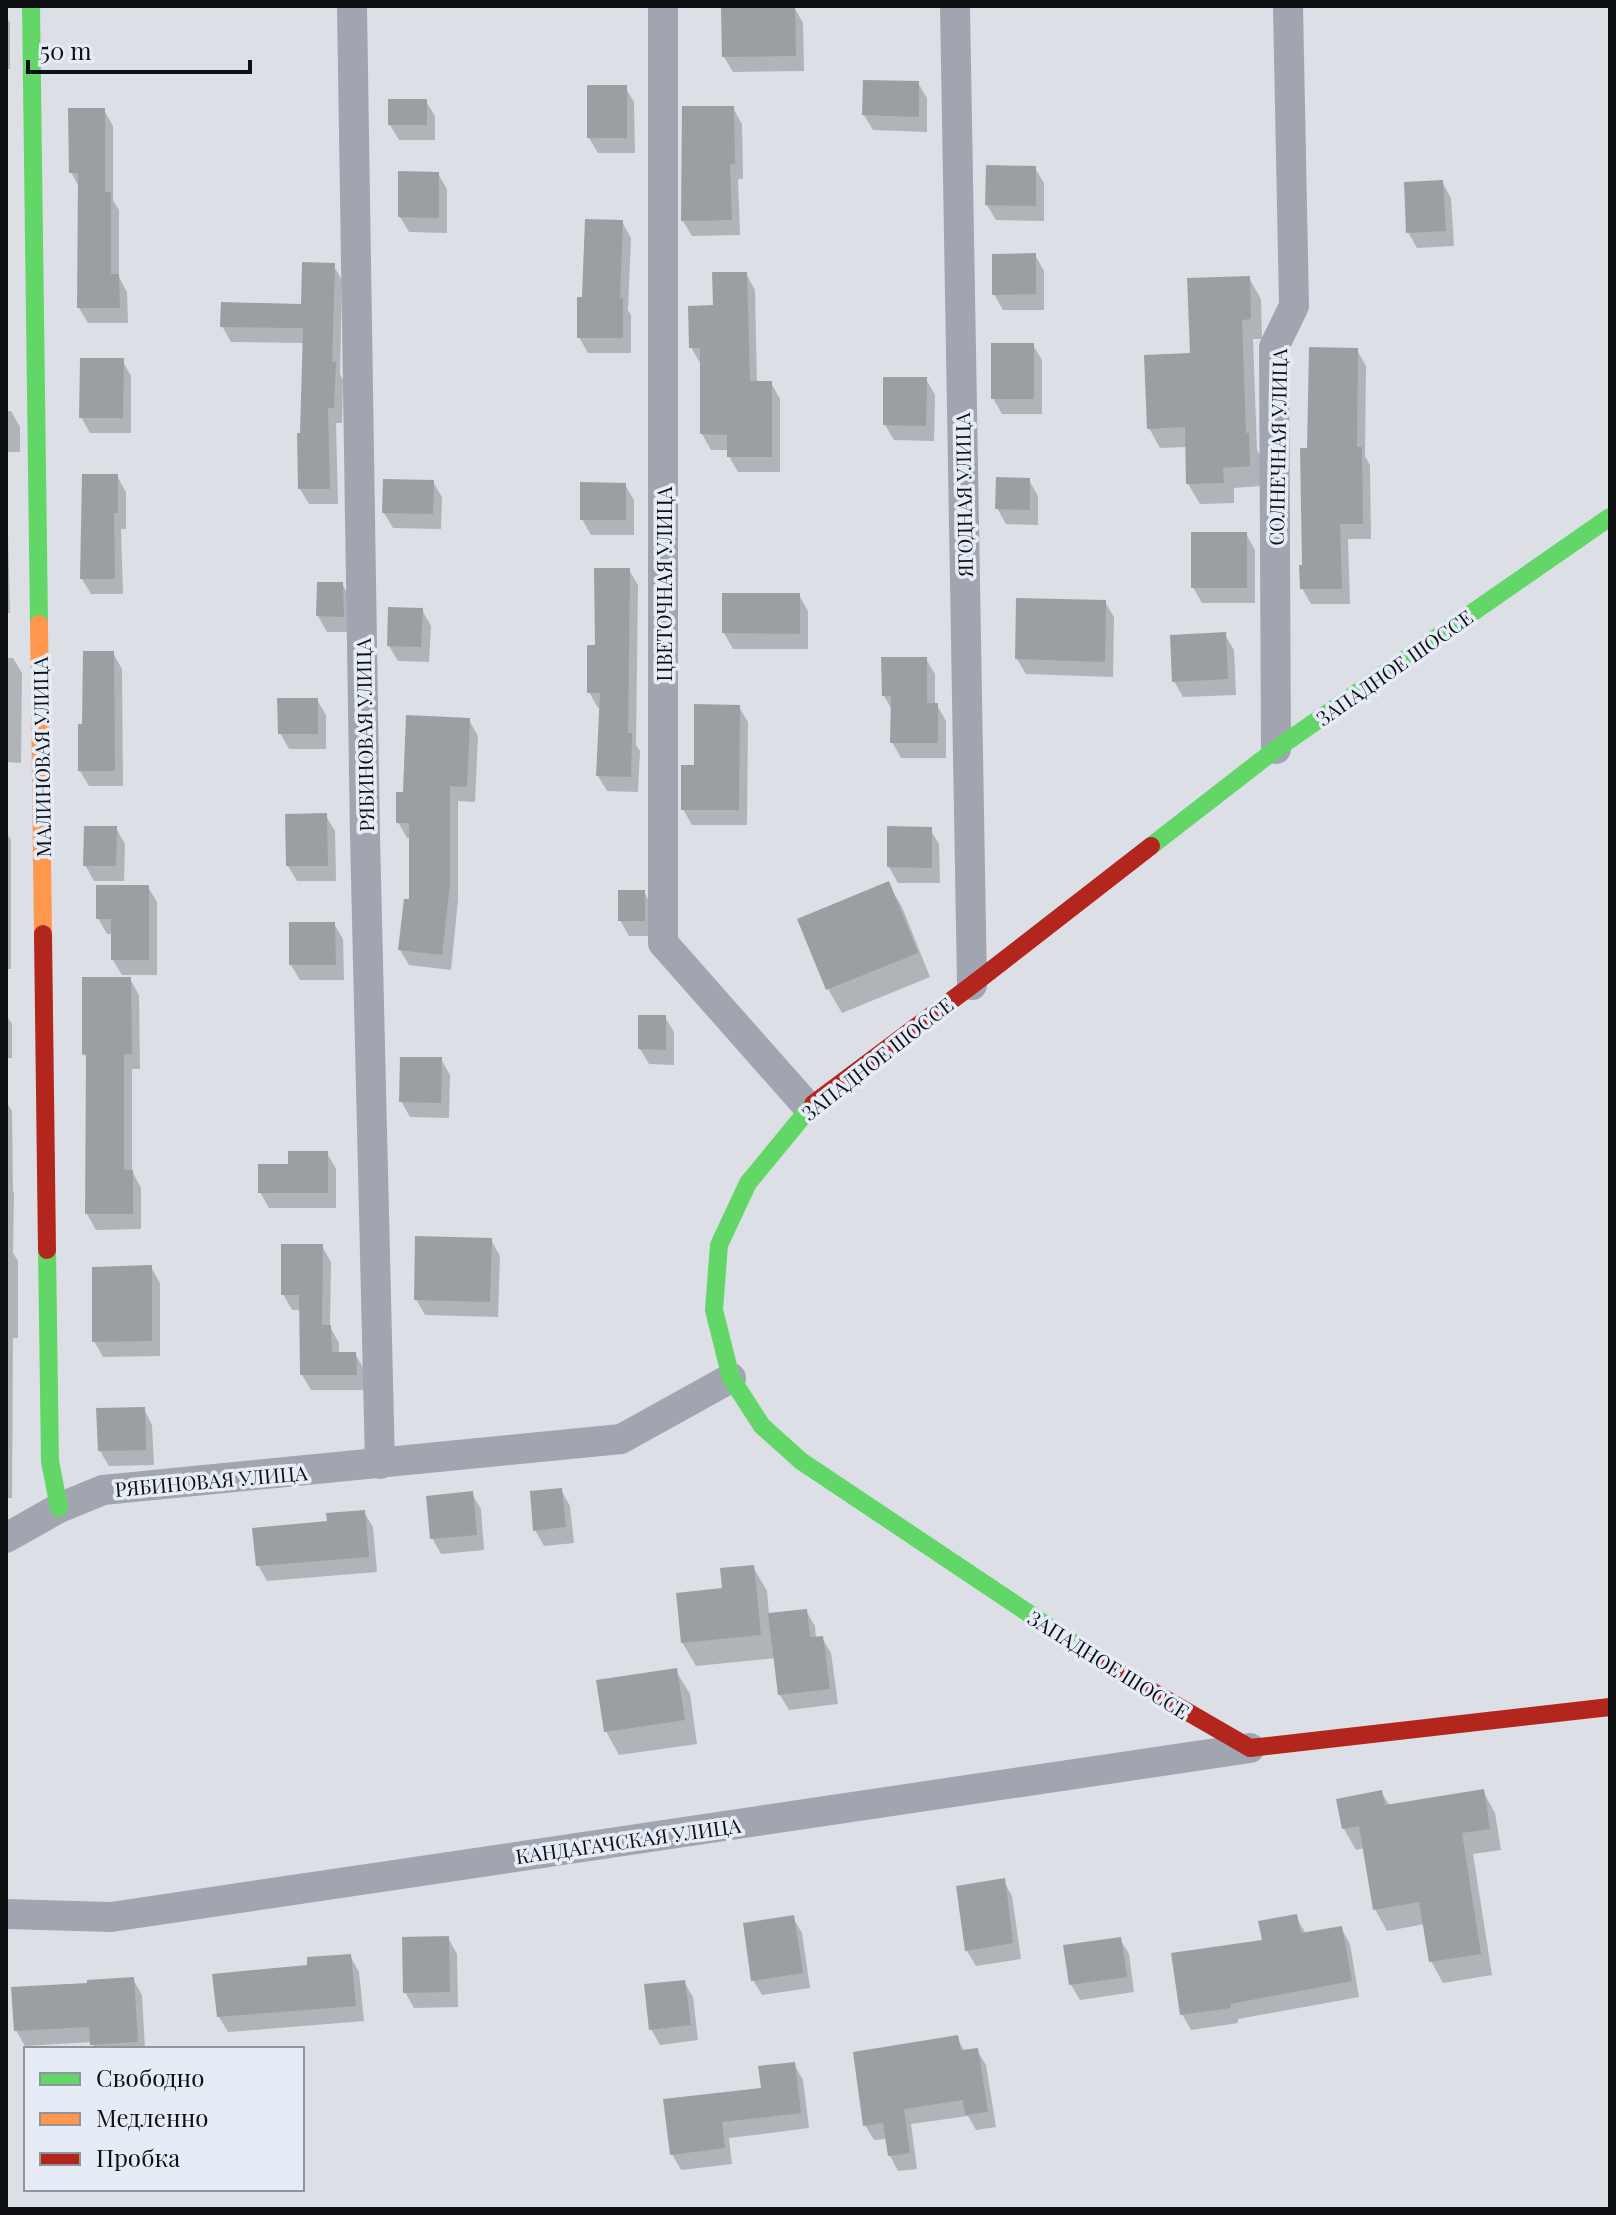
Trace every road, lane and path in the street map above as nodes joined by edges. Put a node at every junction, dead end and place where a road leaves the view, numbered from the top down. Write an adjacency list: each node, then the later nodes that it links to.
1 (31, 6): 12 (main road, МАЛИНОВАЯ УЛИЦА)
2 (352, 6): 11 (street, РЯБИНОВАЯ УЛИЦА)
3 (663, 6): 9 (street, ЦВЕТОЧНАЯ УЛИЦА)
4 (955, 6): 8 (street, ЯГОДНАЯ УЛИЦА)
5 (1288, 6): 7 (street, СОЛНЕЧНАЯ УЛИЦА)
6 (1610, 517): 7 (main road, ЗАПАДНОЕ ШОССЕ)
7 (1276, 749): 8 (main road, ЗАПАДНОЕ ШОССЕ)
8 (972, 985): 9 (main road, ЗАПАДНОЕ ШОССЕ)
9 (808, 1107): 10 (main road, ЗАПАДНОЕ ШОССЕ)
10 (731, 1378): 11 (street, РЯБИНОВАЯ УЛИЦА); 15 (main road, ЗАПАДНОЕ ШОССЕ)
11 (380, 1464): 12 (street, РЯБИНОВАЯ УЛИЦА)
12 (59, 1508): 13 (street, РЯБИНОВАЯ УЛИЦА)
13 (6, 1538)
14 (1610, 1707): 15 (main road)
15 (1250, 1748): 16 (street, КАНДАГАЧСКАЯ УЛИЦА)
16 (6, 1914)

